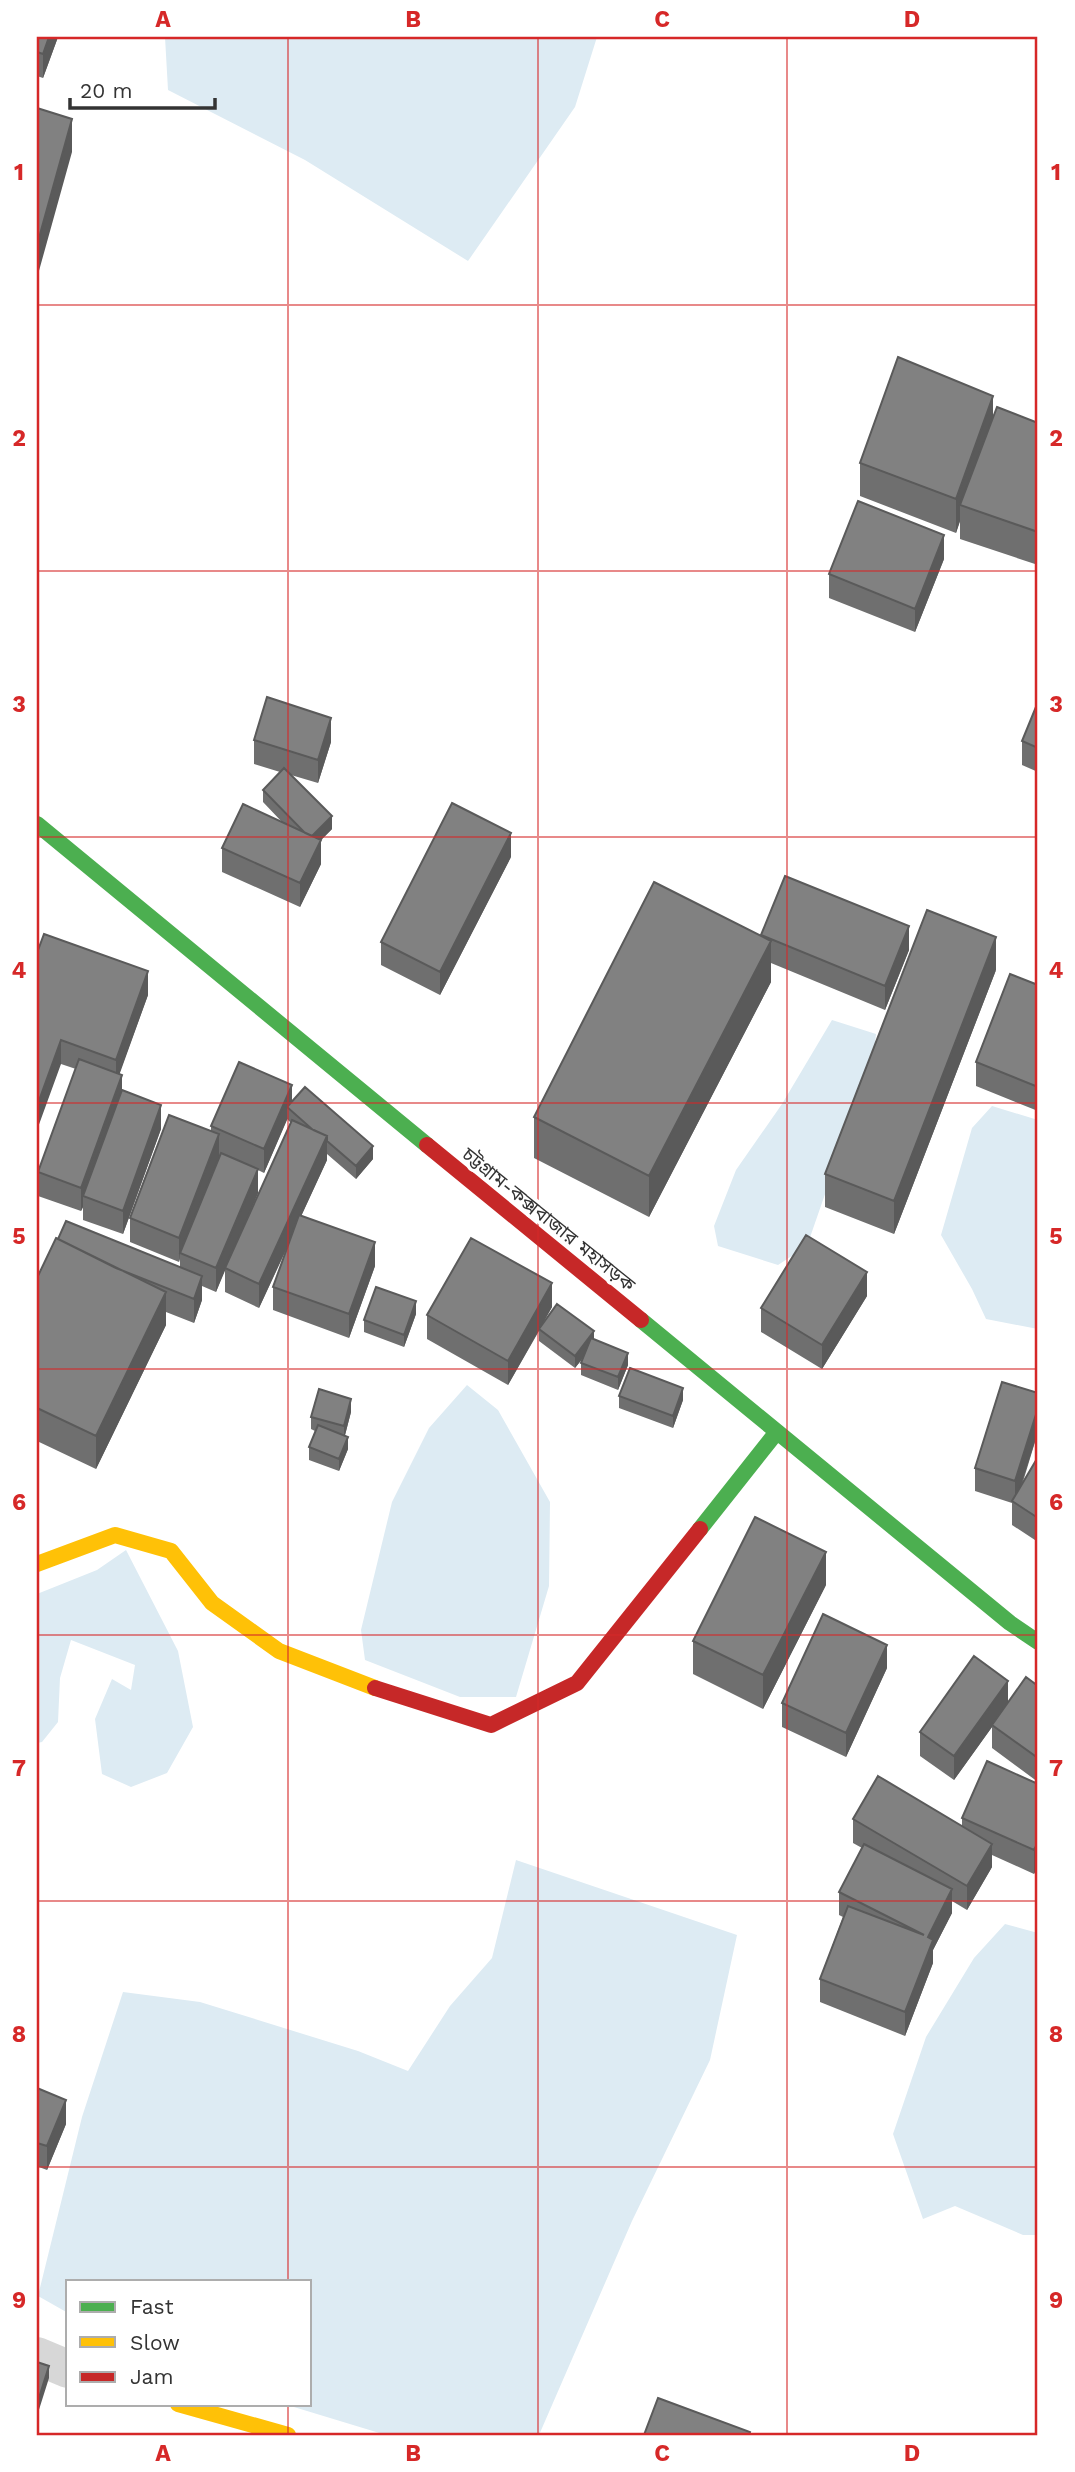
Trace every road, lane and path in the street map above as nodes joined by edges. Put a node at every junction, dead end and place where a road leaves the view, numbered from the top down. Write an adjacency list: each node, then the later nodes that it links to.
1 (37, 824): 2 (main road, চট্টগ্রাম-কক্সবাজার মহাসড়ক)
2 (776, 1433): 3 (main road); 4 (main road, চট্টগ্রাম-কক্সবাজার মহাসড়ক)
3 (37, 1564)
4 (1038, 1642)
5 (37, 2356): 6 (street)
6 (66, 2368)
7 (185, 2406): 8 (main road)
8 (288, 2435)

